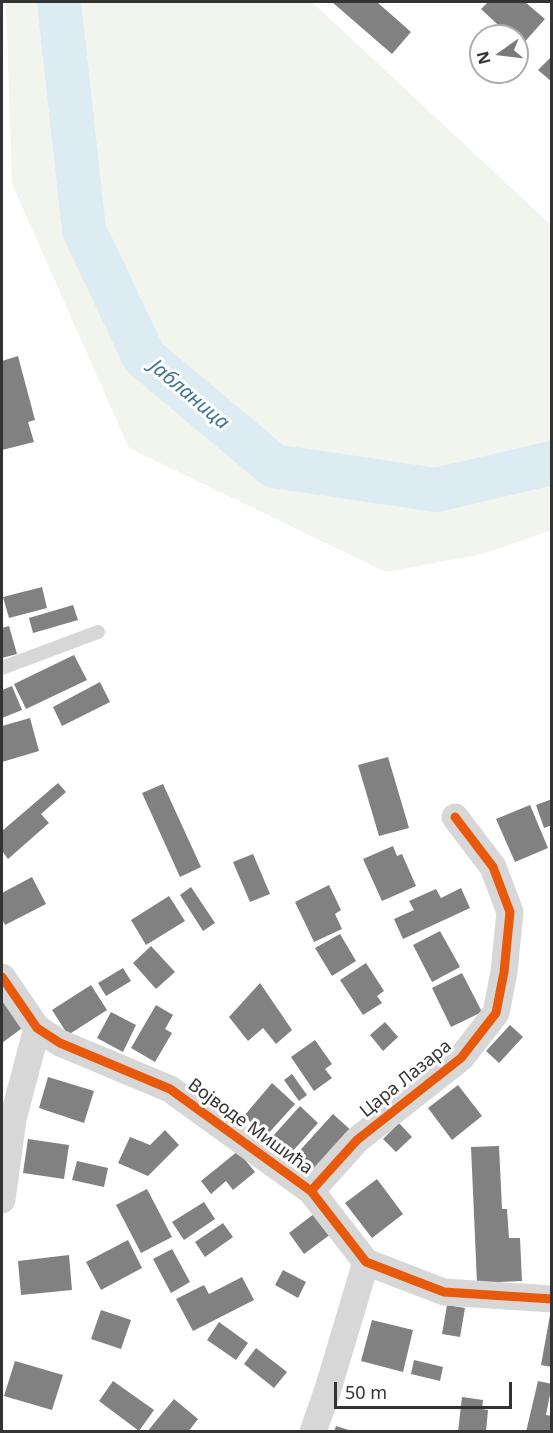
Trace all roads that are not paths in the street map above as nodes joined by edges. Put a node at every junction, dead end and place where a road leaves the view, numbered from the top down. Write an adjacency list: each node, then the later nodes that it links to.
1 (98, 632): 2 (lane)
2 (2, 668)
3 (455, 817): 6 (street, Цара Лазара)
4 (2, 977): 5 (street, Војводе Мишића)
5 (37, 1028): 6 (street, Војводе Мишића); 7 (street)
6 (311, 1191): 8 (street, Војводе Мишића)
7 (2, 1200)
8 (366, 1262): 9 (street); 10 (street)
9 (552, 1299)
10 (313, 1431)

